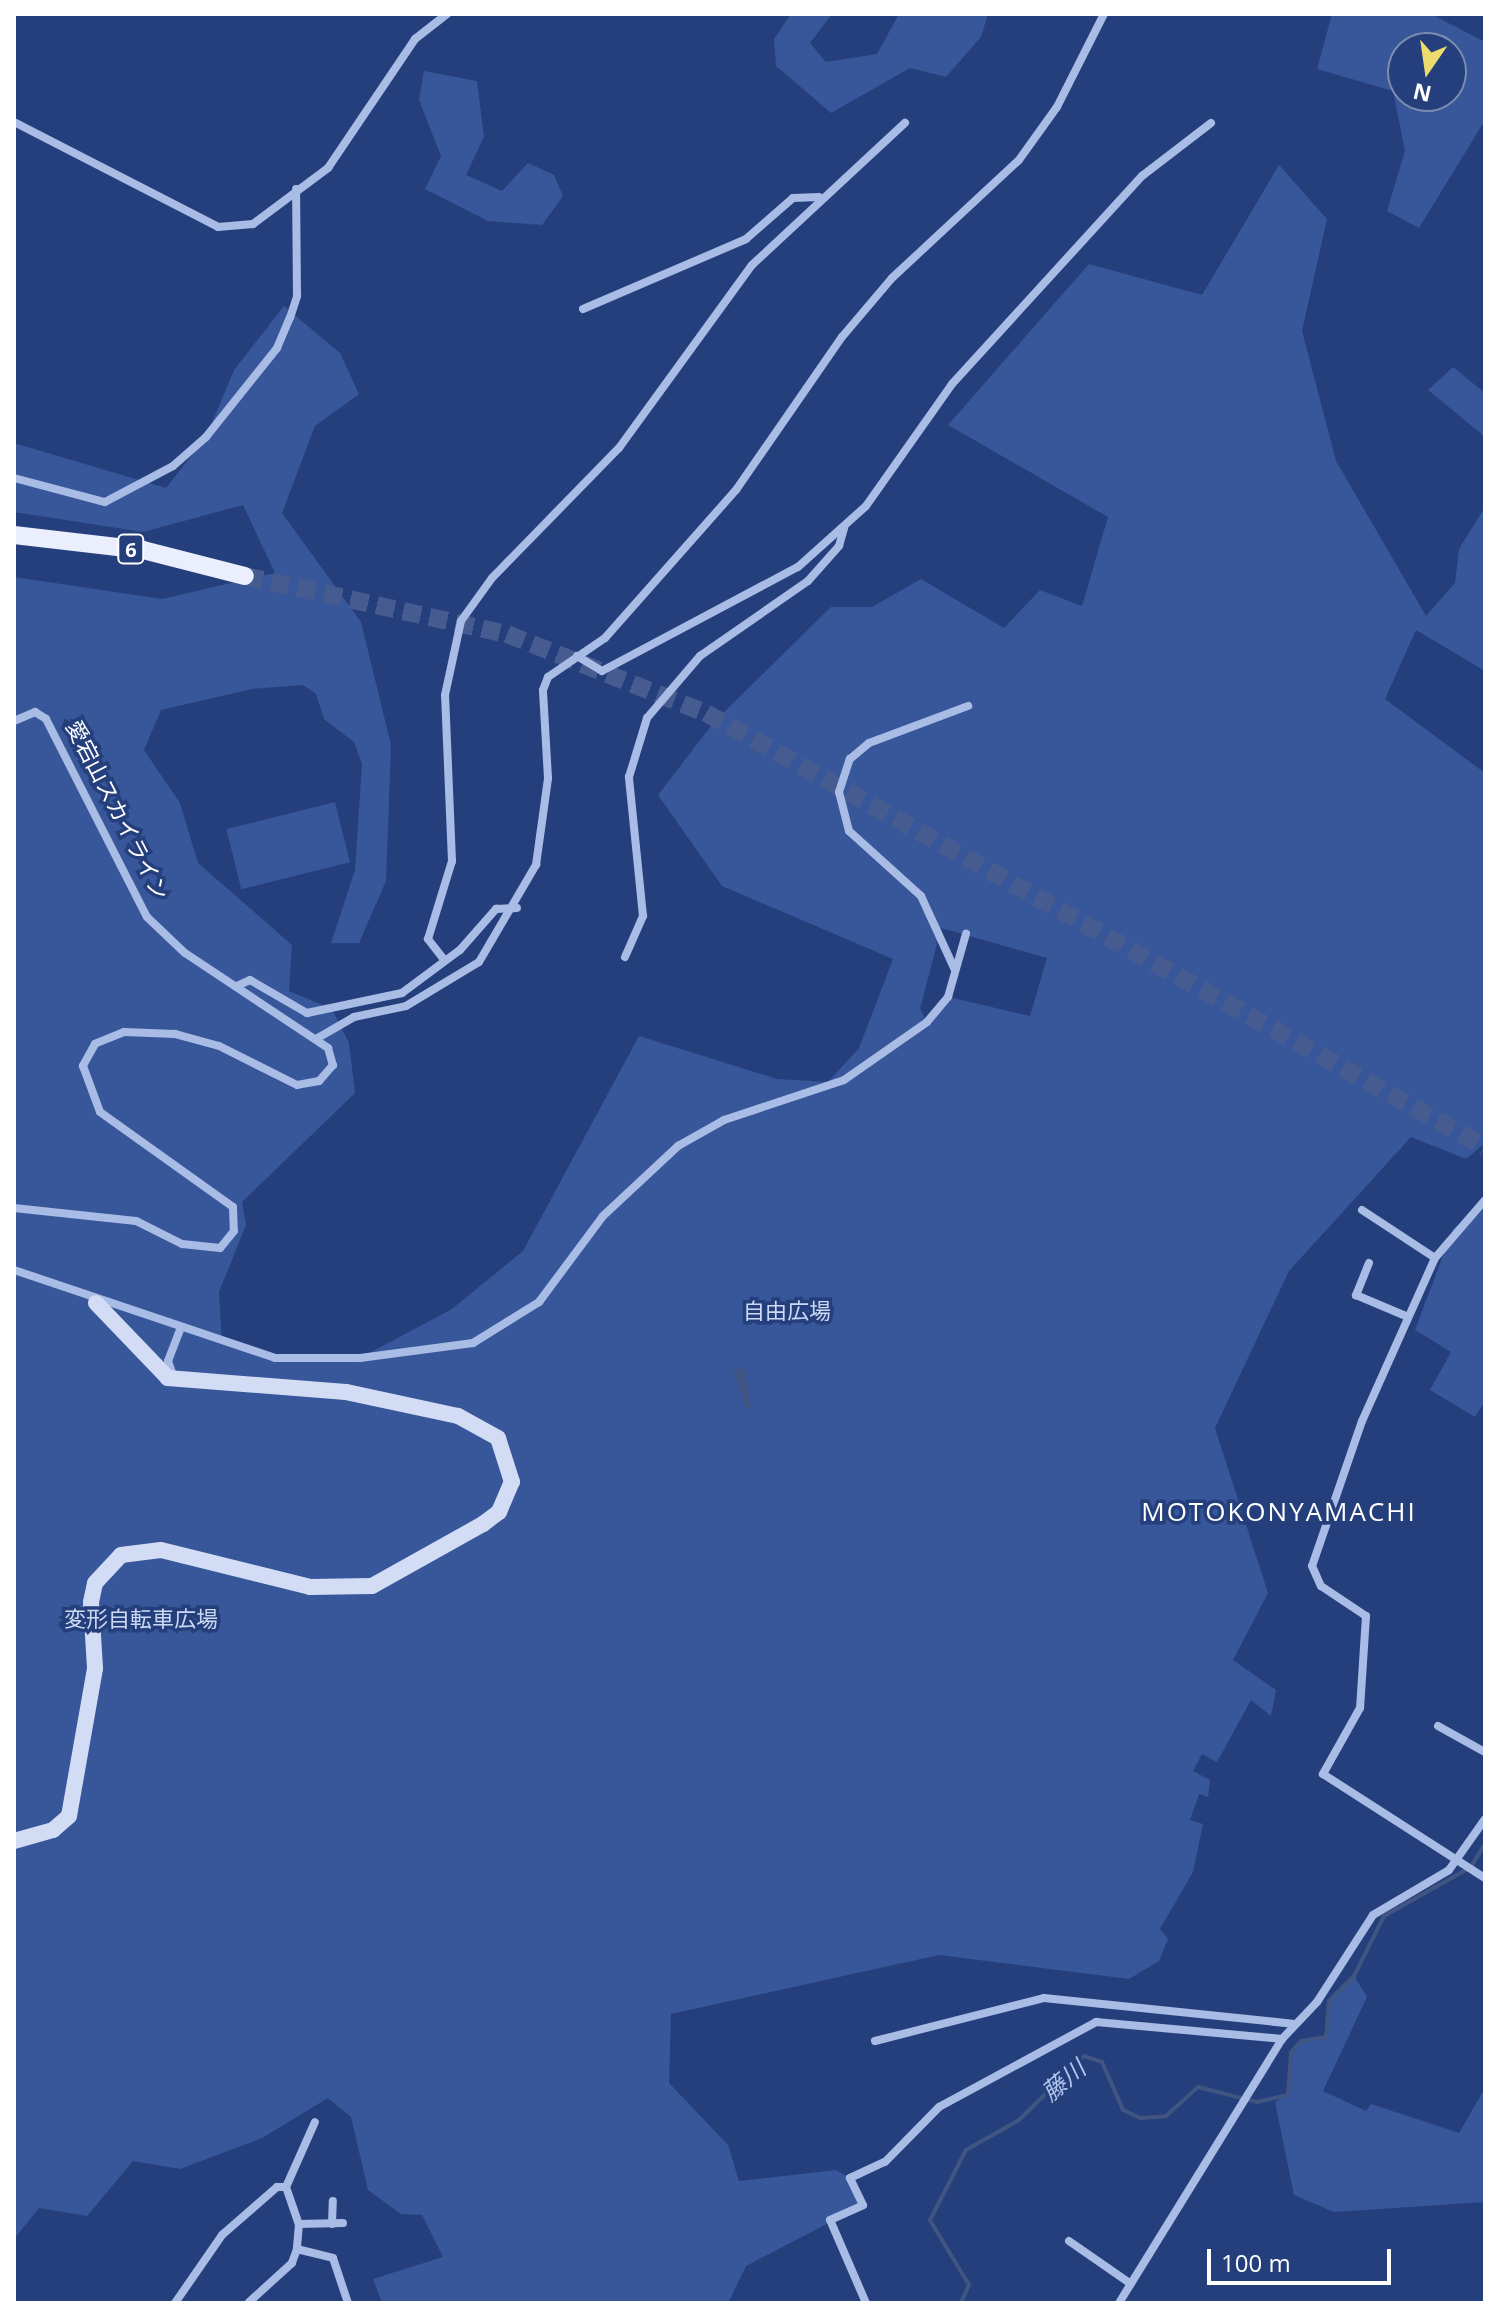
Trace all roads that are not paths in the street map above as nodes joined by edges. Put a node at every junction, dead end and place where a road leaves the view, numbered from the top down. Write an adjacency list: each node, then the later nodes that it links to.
1 (447, 14): 6 (street)
2 (1104, 14): 13 (street)
3 (14, 122): 6 (street)
4 (905, 123): 7 (street)
5 (1211, 123): 10 (street)
6 (296, 189): 9 (street)
7 (819, 197): 8 (street); 18 (street)
8 (583, 309)
9 (14, 478)
10 (844, 528): 13 (street); 19 (street)
11 (14, 535): 12 (main road, 6)
12 (245, 576)
13 (577, 656): 16 (street)
14 (968, 706): 20 (street)
15 (14, 721): 21 (street, 愛宕山スカイライン)
16 (517, 908): 18 (street); 22 (street)
17 (966, 934): 20 (street)
18 (442, 957): 21 (street)
19 (625, 957)
20 (956, 971): 31 (street)
21 (237, 986): 22 (street, 愛宕山スカイライン)
22 (316, 1039): 24 (street)
23 (1485, 1200): 26 (street)
24 (14, 1208)
25 (1362, 1210): 26 (street)
26 (1435, 1258): 30 (street)
27 (1369, 1263): 30 (street)
28 (14, 1270): 29 (street)
29 (96, 1303): 31 (street); 32 (main road)
30 (1408, 1317): 37 (street)
31 (180, 1330): 32 (street)
32 (175, 1380): 36 (main road)
33 (1438, 1726): 34 (street)
34 (1485, 1752)
35 (1485, 1819): 37 (street)
36 (14, 1841)
37 (1459, 1862): 38 (street); 39 (street)
38 (1485, 1878)
39 (1295, 2024): 40 (street); 41 (street)
40 (1282, 2039): 50 (street); 54 (street)
41 (875, 2041)
42 (315, 2122): 43 (street)
43 (286, 2187): 46 (street); 51 (street)
44 (333, 2201): 47 (street)
45 (343, 2223): 47 (street)
46 (299, 2224): 47 (street); 49 (street)
47 (332, 2224)
48 (1069, 2241): 50 (street)
49 (297, 2249): 52 (street); 53 (street)
50 (1131, 2284): 55 (street)
51 (175, 2303)
52 (248, 2303)
53 (348, 2303)
54 (866, 2303)
55 (1119, 2303)

